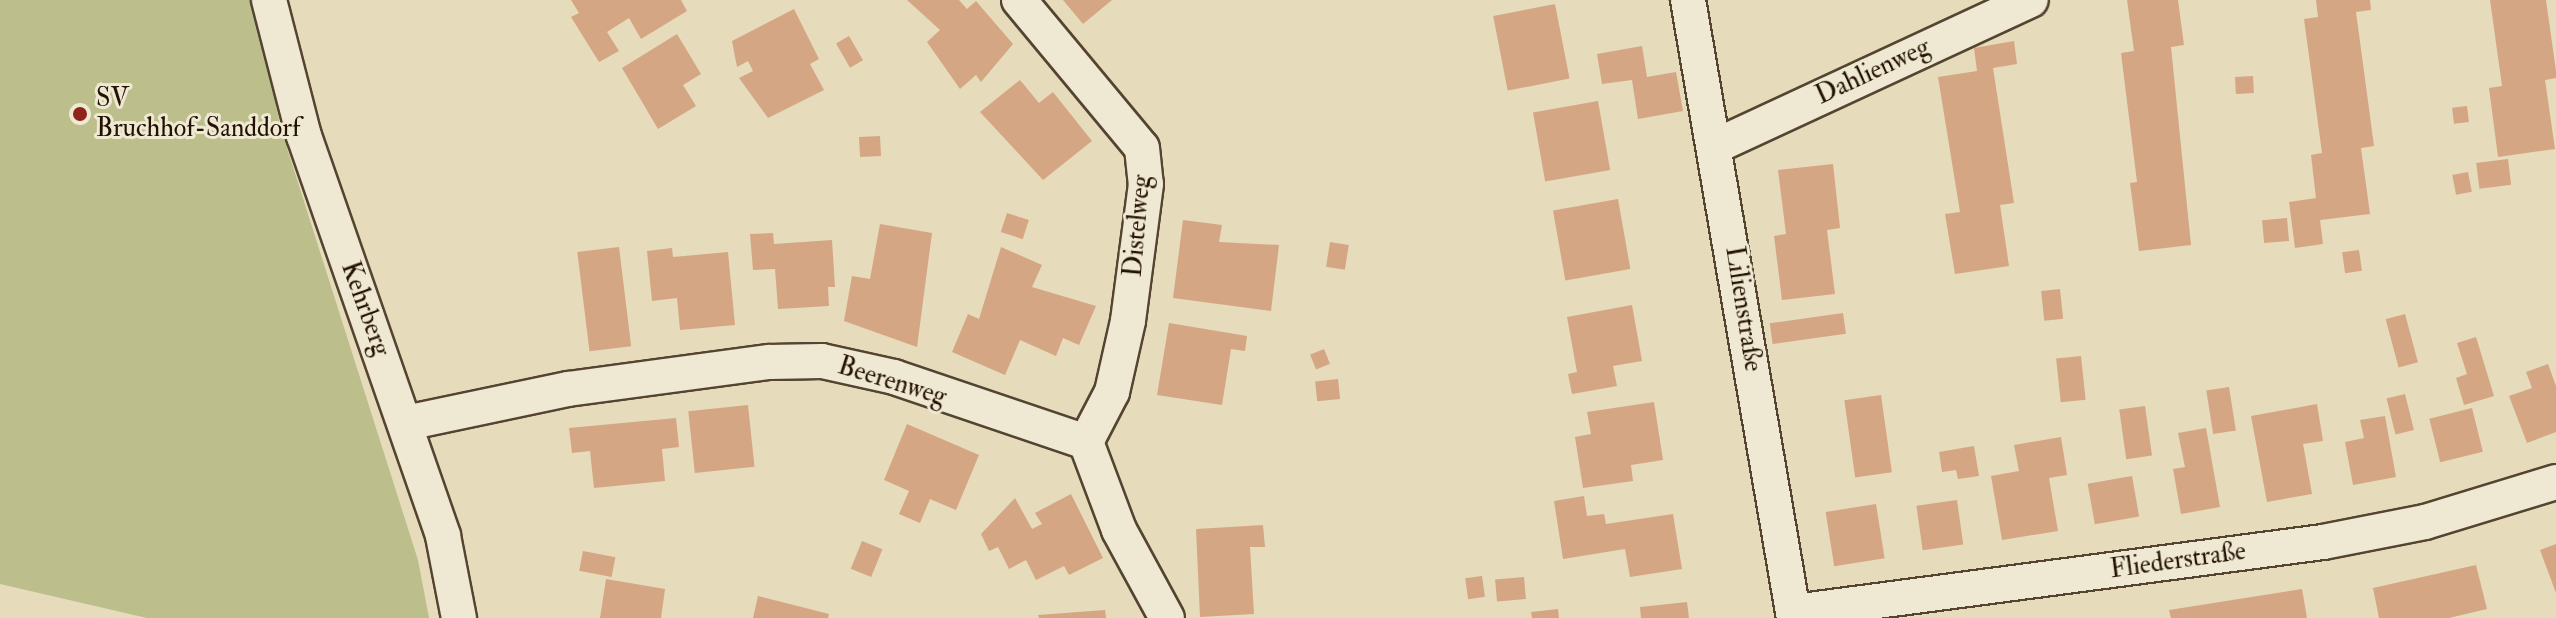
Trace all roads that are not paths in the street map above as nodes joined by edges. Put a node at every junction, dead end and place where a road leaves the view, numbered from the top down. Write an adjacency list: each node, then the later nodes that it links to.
1 (269, 0): 6 (street, Kehrberg)
2 (1019, 0): 7 (street, Distelweg)
3 (1688, 0): 5 (street, Lilienstraße)
4 (2031, 0): 5 (street, Dahlienweg)
5 (1716, 146): 9 (street, Lilienstraße)
6 (406, 423): 7 (street, Beerenweg); 10 (street, Kehrberg)
7 (1086, 442): 11 (street)
8 (2556, 482): 9 (street, Fliederstraße)
9 (1794, 615)
10 (459, 618)
11 (1167, 618)

